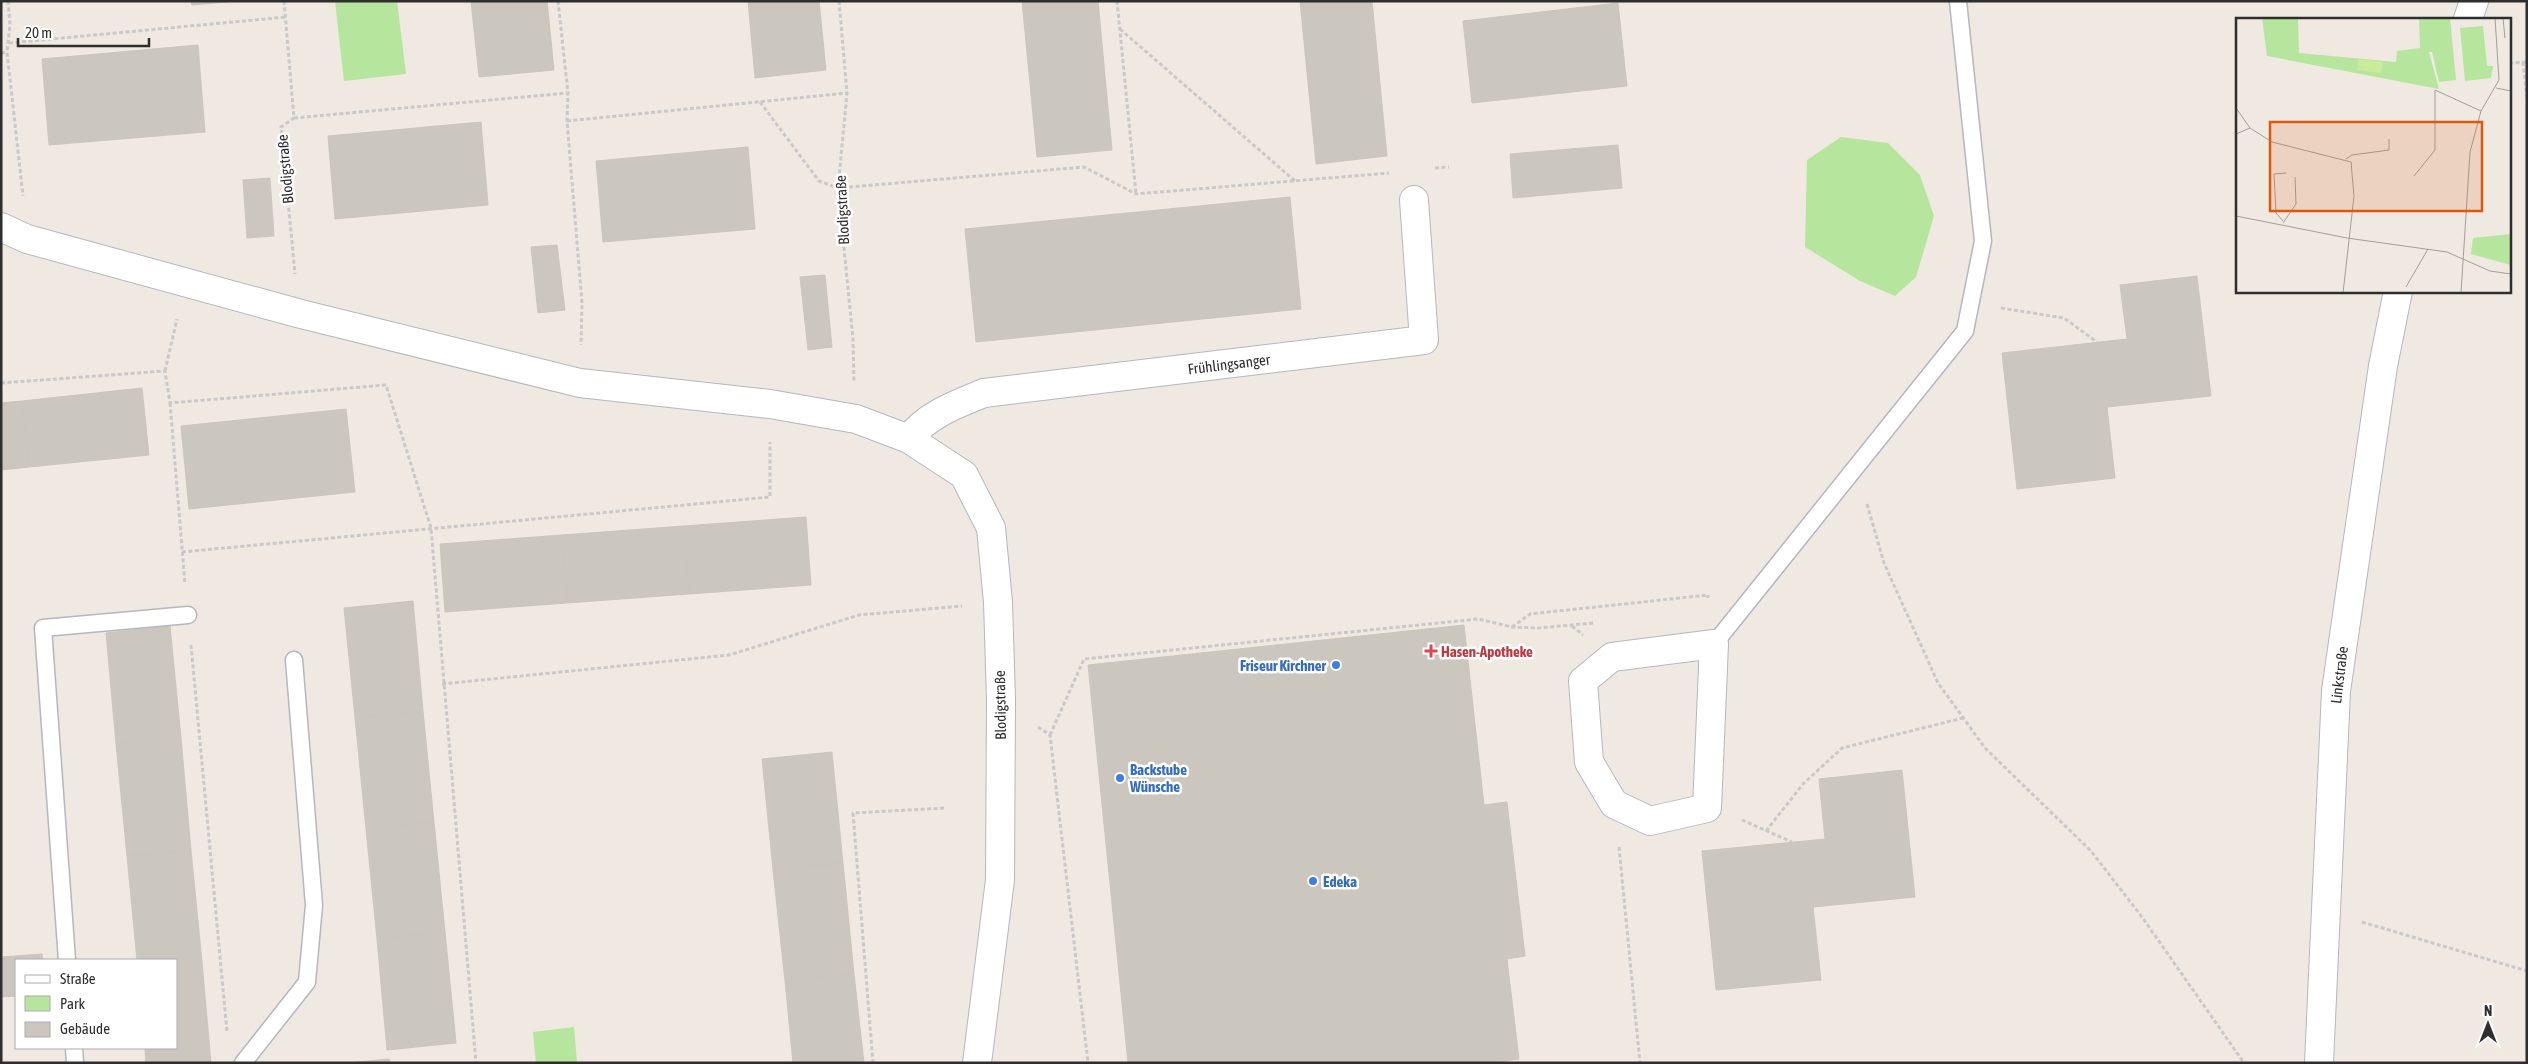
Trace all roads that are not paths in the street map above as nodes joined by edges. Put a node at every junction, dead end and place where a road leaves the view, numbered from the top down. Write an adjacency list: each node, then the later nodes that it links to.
1 (1958, 1): 9 (lane)
2 (2474, 1): 3 (street)
3 (2468, 18)
4 (1414, 200): 7 (street, Frühlingsanger)
5 (1, 226): 7 (street, Blodigstraße)
6 (2398, 292): 16 (street, Linkstraße)
7 (909, 439): 15 (street, Blodigstraße)
8 (188, 615): 11 (lane)
9 (1714, 644): 9 (street)
10 (294, 660): 14 (lane)
11 (68, 959)
12 (74, 1049): 13 (lane)
13 (75, 1063)
14 (243, 1063)
15 (977, 1063)
16 (2319, 1063)

